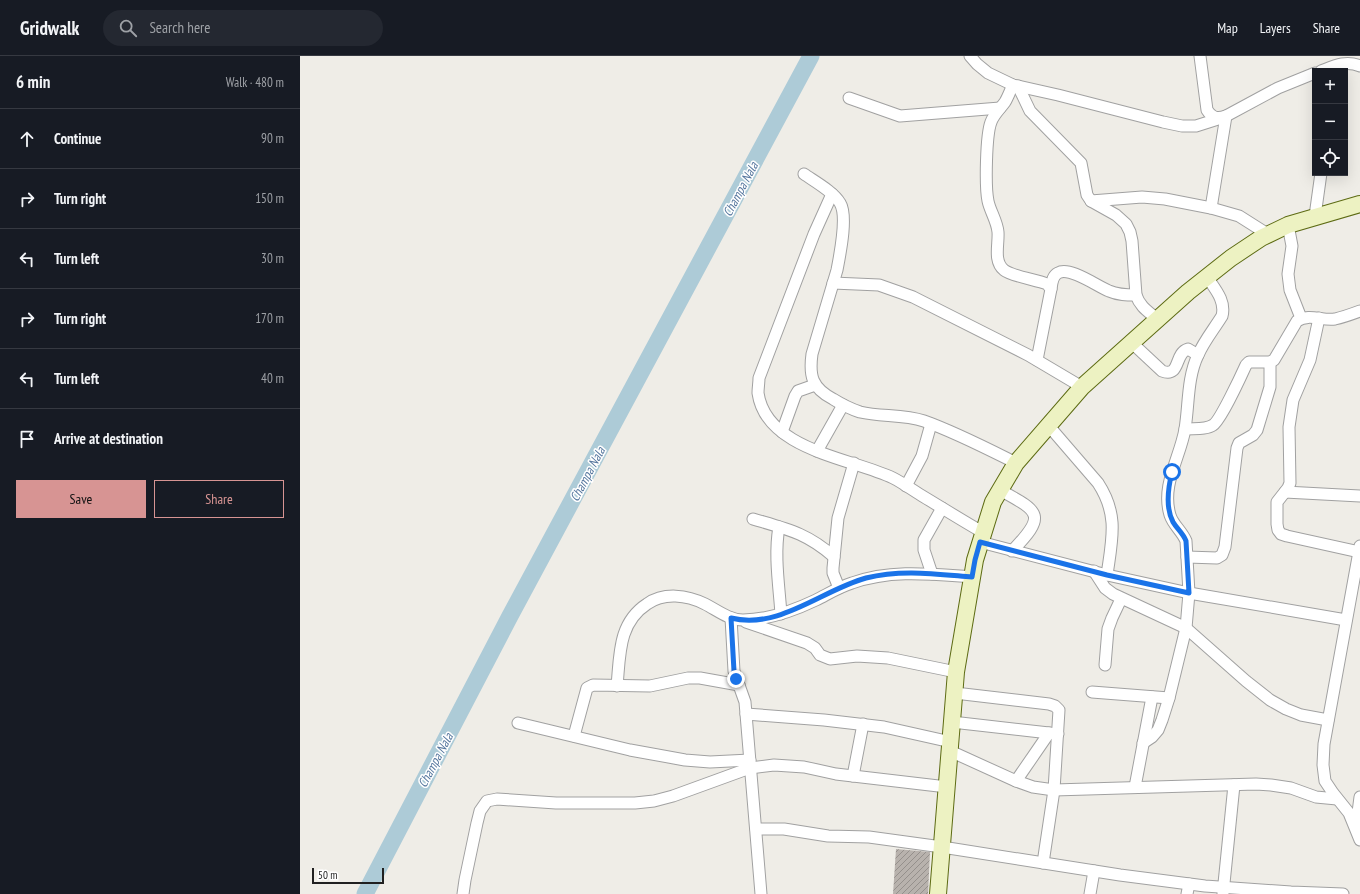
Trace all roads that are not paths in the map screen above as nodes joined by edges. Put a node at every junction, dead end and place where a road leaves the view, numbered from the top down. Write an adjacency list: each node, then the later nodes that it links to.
1 (970, 56): 6 (street)
2 (1200, 56): 9 (street)
3 (1360, 66): 4 (street)
4 (1337, 68)
5 (1312, 74): 9 (street)
6 (1016, 86): 8 (street); 9 (street); 13 (street)
7 (849, 98): 8 (street)
8 (1000, 108): 21 (street)
9 (1222, 117): 15 (street)
10 (804, 174): 12 (street)
11 (1321, 176): 16 (street)
12 (832, 194): 20 (street); 37 (street)
13 (1091, 201): 15 (street); 22 (street)
14 (1360, 204): 16 (main road)
15 (1211, 208): 18 (street)
16 (1315, 216): 17 (main road)
17 (1288, 225): 18 (main road); 24 (street)
18 (1269, 235): 19 (main road)
19 (1207, 277): 26 (main road); 28 (street)
20 (833, 283): 29 (street); 31 (street)
21 (1051, 289): 22 (street); 29 (street)
22 (1136, 295): 26 (street)
23 (1360, 311): 25 (street)
24 (1301, 318): 25 (street); 30 (street)
25 (1319, 318): 43 (street)
26 (1157, 319): 27 (main road)
27 (1132, 342): 28 (street); 32 (main road)
28 (1198, 355): 36 (street)
29 (1038, 360): 32 (street)
30 (1270, 362): 36 (street); 52 (street)
31 (815, 385): 33 (street); 37 (street)
32 (1082, 388): 35 (main road)
33 (843, 405): 34 (street); 38 (street)
34 (931, 424): 39 (street); 41 (street)
35 (1048, 425): 39 (main road); 55 (street)
36 (1185, 428): 52 (street)
37 (782, 432): 38 (street)
38 (817, 451): 40 (street)
39 (1016, 462): 42 (main road)
40 (854, 463): 41 (street); 51 (street)
41 (906, 486): 45 (street)
42 (1000, 490): 48 (main road); 50 (street)
43 (1285, 492): 44 (street); 49 (street)
44 (1360, 496)
45 (942, 508): 48 (street); 54 (street)
46 (753, 520): 47 (street)
47 (780, 527): 51 (street); 60 (street)
48 (982, 538): 50 (street); 56 (main road)
49 (1359, 549): 62 (street)
50 (1012, 551): 53 (street)
51 (834, 557): 57 (street)
52 (1187, 557): 58 (street)
53 (1094, 571): 55 (street); 59 (street)
54 (932, 574): 56 (street); 57 (street)
55 (1107, 575): 58 (street)
56 (972, 577): 65 (main road)
57 (839, 588): 60 (street)
58 (1189, 593): 62 (street); 63 (street)
59 (1121, 599): 63 (street); 64 (street)
60 (781, 614): 61 (street)
61 (736, 619): 65 (street); 66 (street); 67 (street)
62 (1346, 620): 73 (street)
63 (1186, 628): 71 (street); 73 (street)
64 (1105, 665)
65 (956, 672): 69 (main road)
66 (739, 685): 67 (street); 72 (street)
67 (617, 686): 78 (street)
68 (1092, 692): 70 (street)
69 (954, 693): 74 (main road); 77 (street)
70 (1152, 696): 71 (street); 79 (street)
71 (1169, 698): 79 (street)
72 (746, 714): 76 (street); 81 (street)
73 (1328, 720): 89 (street)
74 (952, 722): 77 (street); 80 (main road)
75 (518, 723): 78 (street)
76 (863, 724): 80 (street); 82 (street)
77 (1054, 733): 83 (street); 87 (street)
78 (574, 736): 81 (street)
79 (1143, 743): 86 (street)
80 (950, 746): 83 (street); 85 (main road)
81 (750, 764): 82 (street); 90 (street); 98 (street)
82 (853, 776): 85 (street)
83 (1016, 781): 87 (street)
84 (1234, 785): 86 (street); 89 (street); 97 (street)
85 (947, 787): 93 (main road)
86 (1135, 787): 87 (street)
87 (1054, 790): 94 (street)
88 (1360, 797): 91 (street)
89 (1337, 799): 91 (street)
90 (756, 829): 93 (street); 99 (street)
91 (1356, 829): 92 (street)
92 (1360, 840)
93 (942, 847): 94 (street); 100 (main road)
94 (1043, 863): 95 (street)
95 (1094, 871): 96 (street); 101 (street)
96 (1188, 889): 97 (street)
97 (1223, 891): 102 (street)
98 (463, 894)
99 (761, 894)
100 (940, 894)
101 (1090, 894)
102 (1343, 894)

